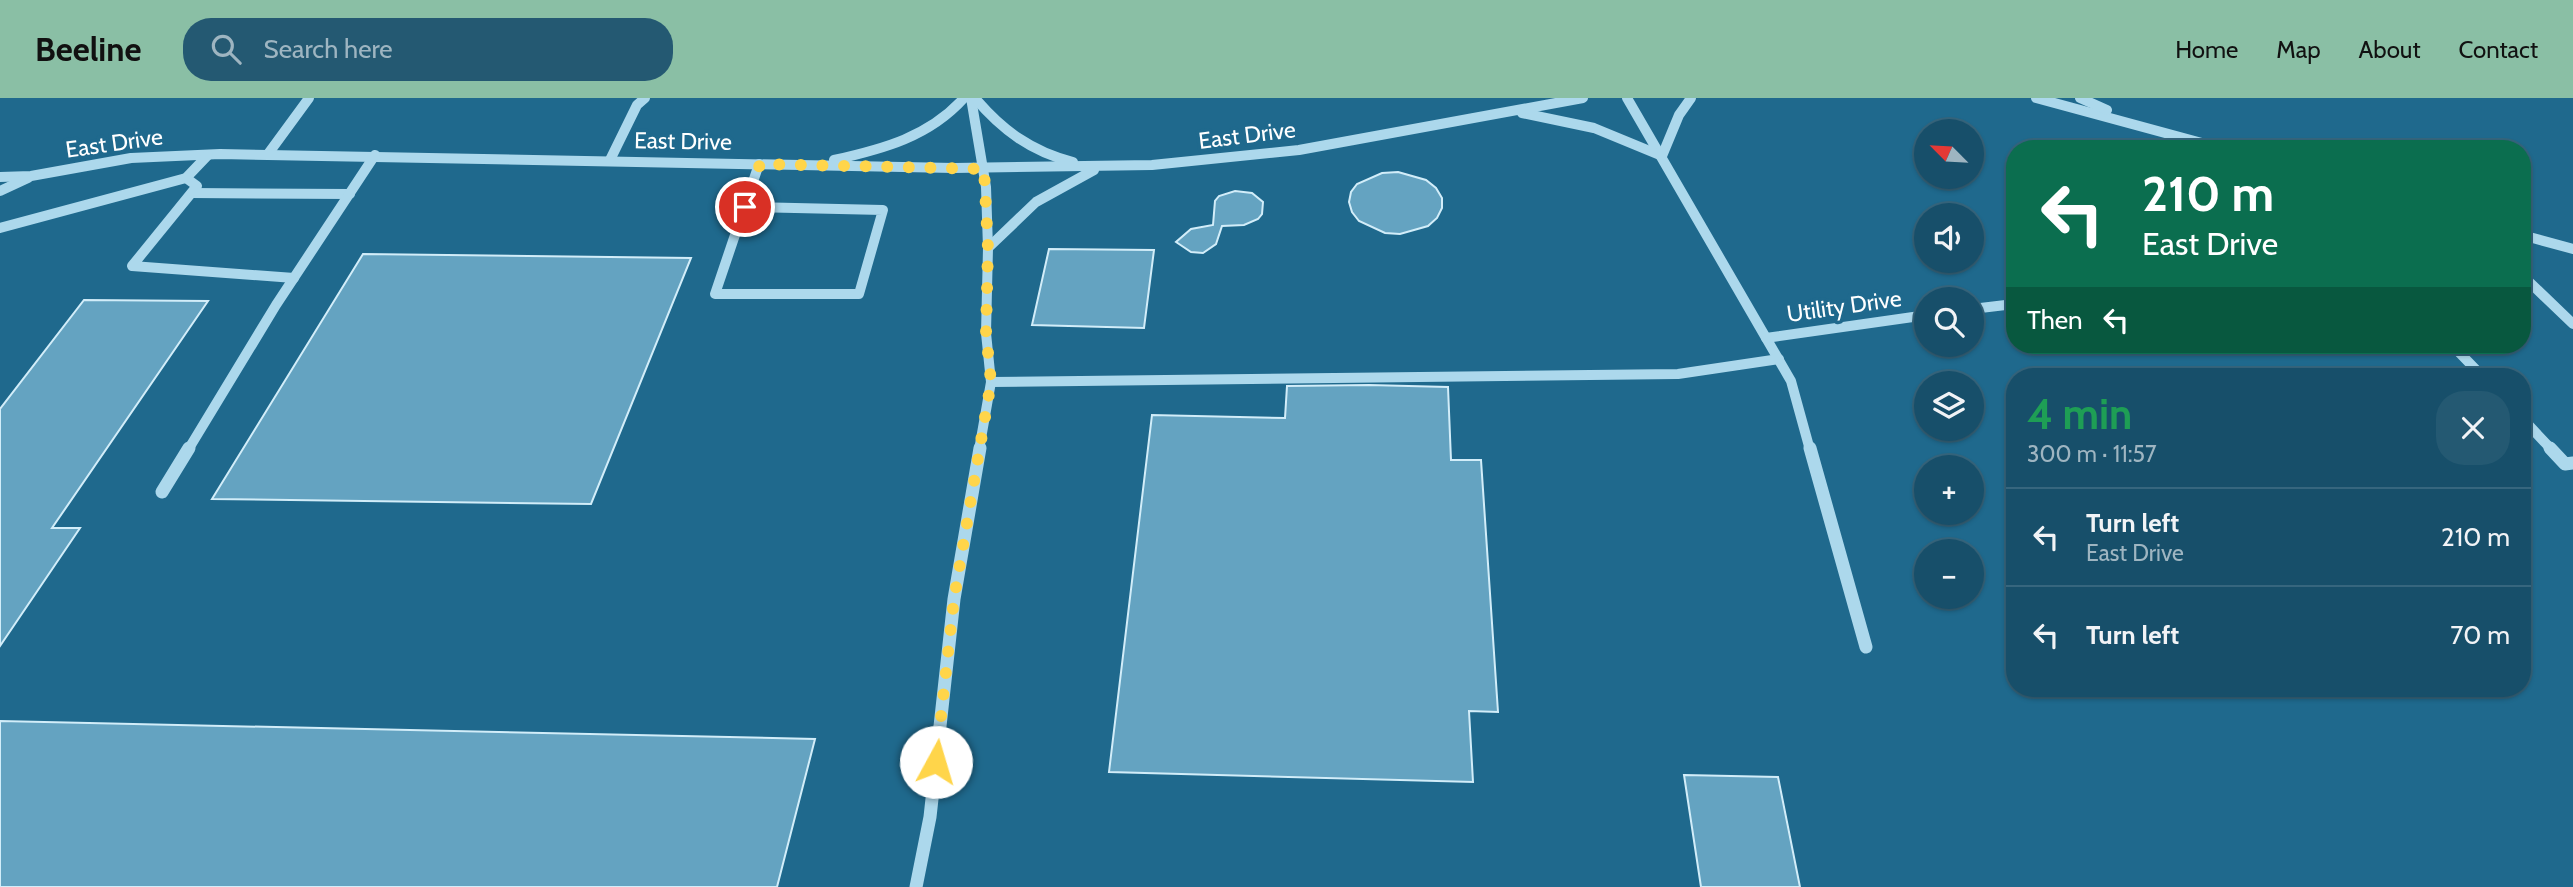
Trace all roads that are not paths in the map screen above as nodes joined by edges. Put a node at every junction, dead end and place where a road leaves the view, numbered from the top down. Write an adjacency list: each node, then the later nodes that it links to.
1 (309, 98): 13 (street)
2 (645, 98): 17 (street)
3 (964, 98): 19 (street)
4 (973, 98): 20 (street); 21 (street)
5 (1583, 98): 10 (street, East Drive)
6 (1627, 98): 16 (street)
7 (1691, 98): 16 (street)
8 (2036, 98): 11 (street)
9 (2080, 98): 11 (street)
10 (1513, 112): 16 (street); 20 (street, East Drive)
11 (2130, 121): 12 (street)
12 (2194, 140)
13 (268, 154): 14 (street, East Drive); 15 (street, East Drive)
14 (208, 155): 22 (street, East Drive); 24 (street)
15 (375, 155): 17 (street, East Drive); 27 (street)
16 (1662, 156): 39 (street)
17 (610, 160): 18 (street, East Drive)
18 (760, 164): 19 (street, East Drive); 28 (street)
19 (816, 165): 21 (street, East Drive)
20 (1101, 167): 21 (street, East Drive); 31 (street)
21 (984, 169): 31 (street)
22 (31, 176): 23 (street, East Drive); 25 (street, East Drive)
23 (0, 177)
24 (186, 178): 26 (street); 29 (street)
25 (0, 191)
26 (192, 192): 27 (street); 33 (street)
27 (350, 194): 33 (street)
28 (745, 207): 28 (street)
29 (0, 228)
30 (2531, 237): 32 (street)
31 (988, 248): 43 (street)
32 (2573, 249)
33 (294, 278): 46 (street)
34 (2531, 284): 38 (street)
35 (2006, 305): 36 (street)
36 (1984, 308)
37 (1914, 318): 39 (street, Utility Drive)
38 (2573, 324)
39 (1766, 338): 41 (street)
40 (2461, 354): 42 (street)
41 (1779, 359): 43 (street); 47 (street)
42 (2474, 368)
43 (991, 382): 48 (street)
44 (2531, 427): 45 (street)
45 (2573, 463)
46 (162, 492)
47 (1866, 646)
48 (916, 887)

